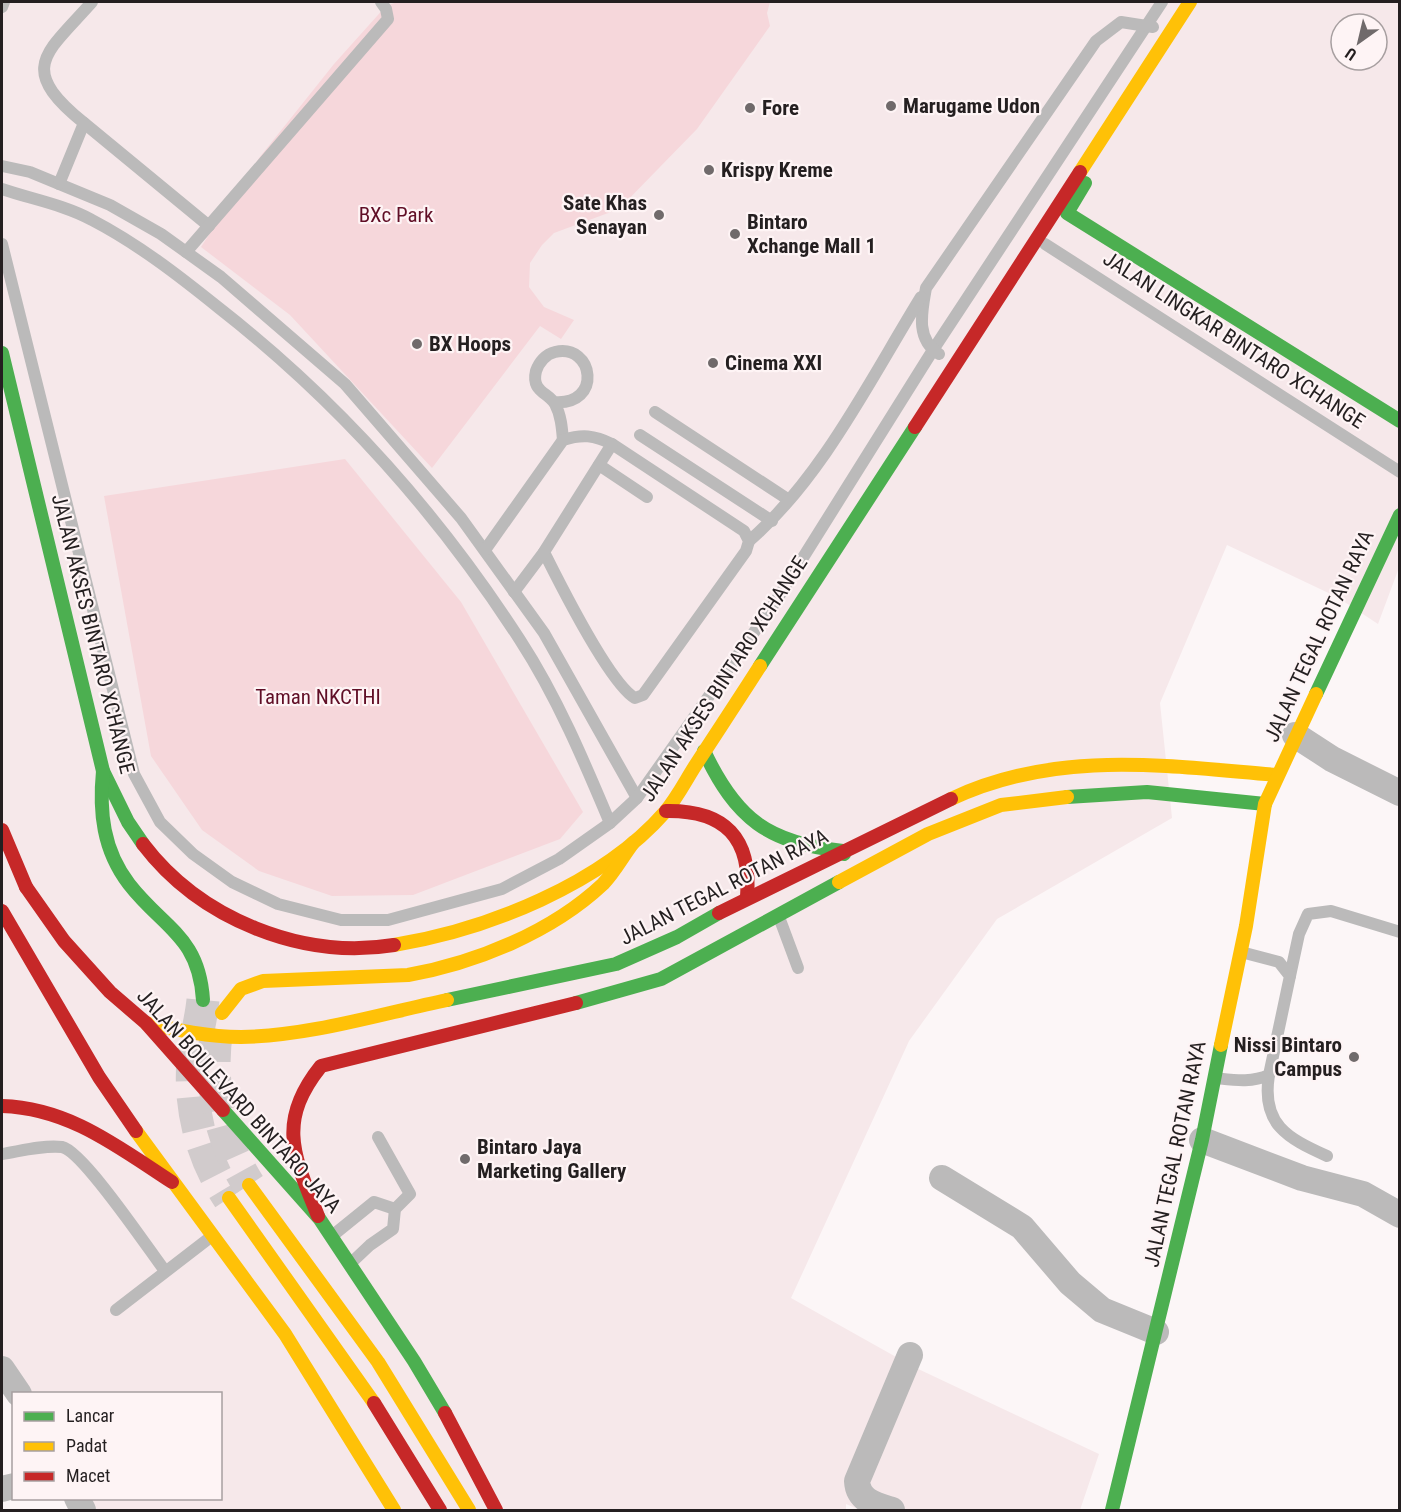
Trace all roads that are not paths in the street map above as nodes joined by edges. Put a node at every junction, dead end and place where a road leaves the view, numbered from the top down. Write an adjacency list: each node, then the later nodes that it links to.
1 (4, 2): 6 (lane)
2 (92, 2): 9 (lane)
3 (381, 2): 14 (lane)
4 (1162, 2): 7 (lane)
5 (1190, 2): 8 (main road, JALAN AKSES BINTARO XCHANGE)
6 (2, 7)
7 (1148, 26): 8 (lane); 19 (lane); 20 (lane)
8 (1170, 30): 13 (main road, JALAN AKSES BINTARO XCHANGE); 18 (main road, JALAN AKSES BINTARO XCHANGE)
9 (84, 123): 11 (lane); 14 (lane)
10 (2, 166): 11 (lane, JALAN AKSES BINTARO XCHANGE)
11 (59, 184): 17 (lane, JALAN AKSES BINTARO XCHANGE)
12 (2, 189): 48 (lane)
13 (1067, 213): 16 (lane, JALAN AKSES BINTARO XCHANGE); 25 (main road, JALAN LINGKAR BINTARO XCHANGE)
14 (209, 226): 17 (lane)
15 (2, 244): 33 (lane)
16 (1045, 244): 18 (lane, JALAN AKSES BINTARO XCHANGE); 30 (lane, JALAN LINGKAR BINTARO XCHANGE)
17 (186, 252): 37 (lane, JALAN AKSES BINTARO XCHANGE)
18 (1011, 277): 22 (main road, JALAN AKSES BINTARO XCHANGE)
19 (926, 288): 20 (lane); 32 (lane)
20 (933, 350): 22 (lane); 45 (lane)
21 (2, 353): 33 (main road, JALAN AKSES BINTARO XCHANGE)
22 (955, 364): 41 (main road, JALAN AKSES BINTARO XCHANGE)
23 (554, 402): 23 (lane); 27 (lane)
24 (655, 412): 32 (lane)
25 (1400, 421)
26 (640, 435): 34 (lane)
27 (563, 440): 28 (lane); 37 (lane)
28 (612, 444): 29 (lane); 36 (lane)
29 (599, 465): 31 (lane); 38 (lane)
30 (1400, 472)
31 (647, 497)
32 (789, 500): 34 (lane)
33 (55, 517): 42 (main road, JALAN AKSES BINTARO XCHANGE); 54 (lane)
34 (772, 521): 36 (lane)
35 (1397, 525): 40 (main road, JALAN TEGAL ROTAN RAYA)
36 (749, 541): 38 (lane)
37 (485, 550): 39 (lane, JALAN AKSES BINTARO XCHANGE)
38 (544, 552): 39 (lane)
39 (514, 592): 45 (lane, JALAN AKSES BINTARO XCHANGE)
40 (1295, 735): 43 (main road, JALAN TEGAL ROTAN RAYA); 44 (street)
41 (704, 751): 47 (main road, JALAN AKSES BINTARO XCHANGE); 51 (main road)
42 (103, 771): 58 (main road, JALAN AKSES BINTARO XCHANGE); 62 (main road)
43 (1277, 775): 46 (main road, JALAN TEGAL ROTAN RAYA); 51 (main road, JALAN TEGAL ROTAN RAYA)
44 (1400, 793)
45 (637, 798): 48 (lane)
46 (1265, 804): 52 (main road); 59 (main road, JALAN TEGAL ROTAN RAYA)
47 (666, 811): 50 (main road, JALAN AKSES BINTARO XCHANGE); 53 (main road)
48 (610, 823): 54 (lane)
49 (2, 830): 64 (main road, JALAN BOULEVARD BINTARO JAYA)
50 (633, 843): 58 (main road, JALAN AKSES BINTARO XCHANGE); 63 (main road)
51 (843, 851): 52 (main road); 53 (main road, JALAN TEGAL ROTAN RAYA)
52 (852, 875): 56 (main road)
53 (747, 897): 65 (main road, JALAN TEGAL ROTAN RAYA)
54 (454, 903): 58 (lane)
55 (2, 911): 75 (main road)
56 (779, 917): 60 (lane); 66 (main road)
57 (1400, 932): 61 (lane)
58 (427, 941)
59 (1240, 952): 61 (lane); 68 (main road, JALAN TEGAL ROTAN RAYA)
60 (798, 968)
61 (1290, 976): 67 (lane)
62 (203, 1000)
63 (222, 1013)
64 (146, 1023): 65 (main road, JALAN TEGAL ROTAN RAYA); 80 (main road, JALAN BOULEVARD BINTARO JAYA)
65 (311, 1029): 66 (main road)
66 (321, 1066): 80 (main road)
67 (1269, 1075): 68 (lane); 73 (lane)
68 (1214, 1078): 71 (main road, JALAN TEGAL ROTAN RAYA)
69 (2, 1107): 75 (main road)
70 (378, 1137): 78 (lane)
71 (1202, 1140): 79 (street); 86 (main road, JALAN TEGAL ROTAN RAYA)
72 (2, 1154): 84 (lane)
73 (1328, 1156)
74 (942, 1178): 86 (street)
75 (174, 1183): 81 (main road)
76 (249, 1185): 93 (main road)
77 (229, 1198): 92 (main road)
78 (395, 1209): 82 (lane); 83 (lane)
79 (1400, 1215)
80 (319, 1218): 82 (main road, JALAN BOULEVARD BINTARO JAYA)
81 (212, 1236): 84 (lane); 91 (main road)
82 (332, 1236): 83 (main road, JALAN BOULEVARD BINTARO JAYA)
83 (351, 1263): 94 (main road, JALAN BOULEVARD BINTARO JAYA)
84 (165, 1272): 85 (lane)
85 (116, 1310)
86 (1156, 1332): 90 (main road, JALAN TEGAL ROTAN RAYA)
87 (910, 1355): 95 (street)
88 (2, 1370): 89 (street)
89 (18, 1392)
90 (1116, 1509)
91 (394, 1510)
92 (440, 1510)
93 (469, 1510)
94 (496, 1510)
95 (892, 1510)

